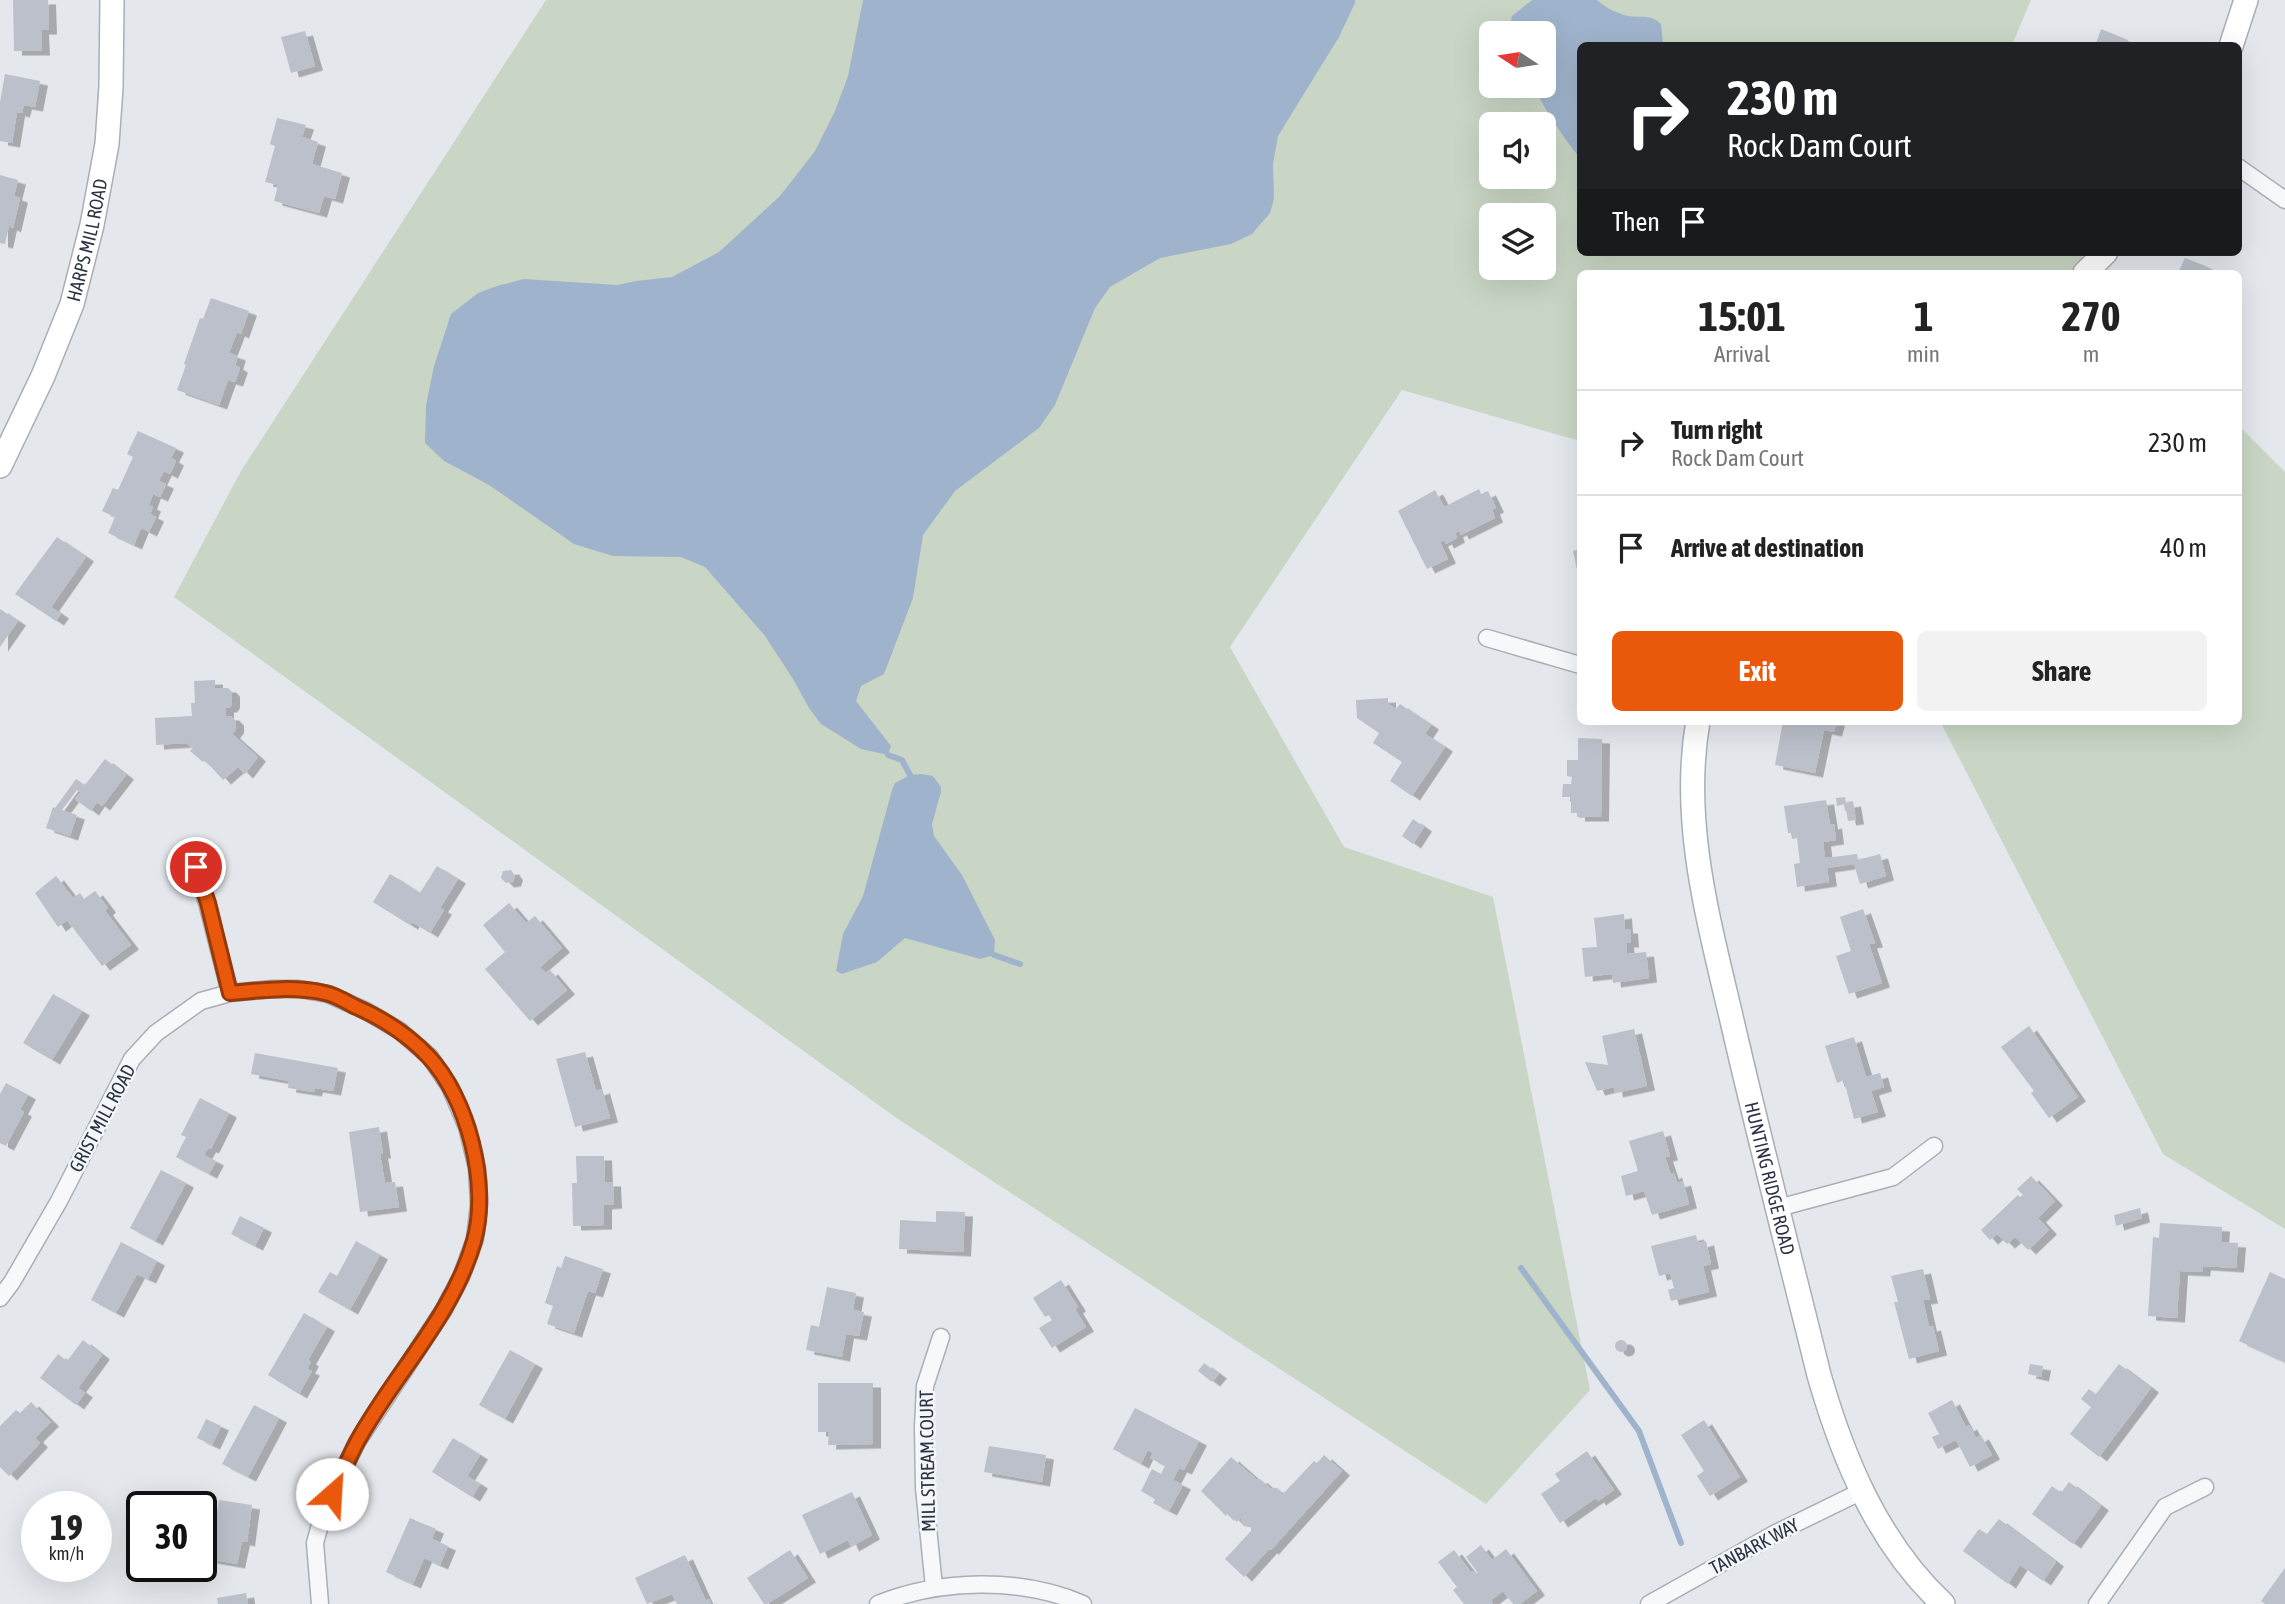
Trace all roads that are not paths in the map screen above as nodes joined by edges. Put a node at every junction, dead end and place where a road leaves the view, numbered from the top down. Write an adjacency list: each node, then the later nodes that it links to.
1 (112, 0): 8 (street, HARPS MILL ROAD)
2 (2246, 0): 3 (street)
3 (2232, 42)
4 (2242, 170): 5 (street)
5 (2285, 200)
6 (2102, 256): 7 (street)
7 (2088, 270)
8 (0, 466)
9 (1487, 638): 10 (street)
10 (1577, 664)
11 (1698, 725): 15 (street, HUNTING RIDGE ROAD)
12 (196, 867): 13 (street)
13 (230, 993): 16 (street, GRIST MILL ROAD); 21 (street, GRIST MILL ROAD)
14 (1934, 1146): 15 (street)
15 (1778, 1208): 19 (street, HUNTING RIDGE ROAD)
16 (0, 1298)
17 (941, 1337): 20 (street, MILL STREAM COURT)
18 (2205, 1487): 26 (street)
19 (1861, 1491): 24 (street, TANBARK WAY); 25 (street, HUNTING RIDGE ROAD)
20 (934, 1587): 22 (street); 23 (street)
21 (320, 1604)
22 (878, 1604)
23 (1083, 1604)
24 (1649, 1604)
25 (1943, 1604)
26 (2097, 1604)

